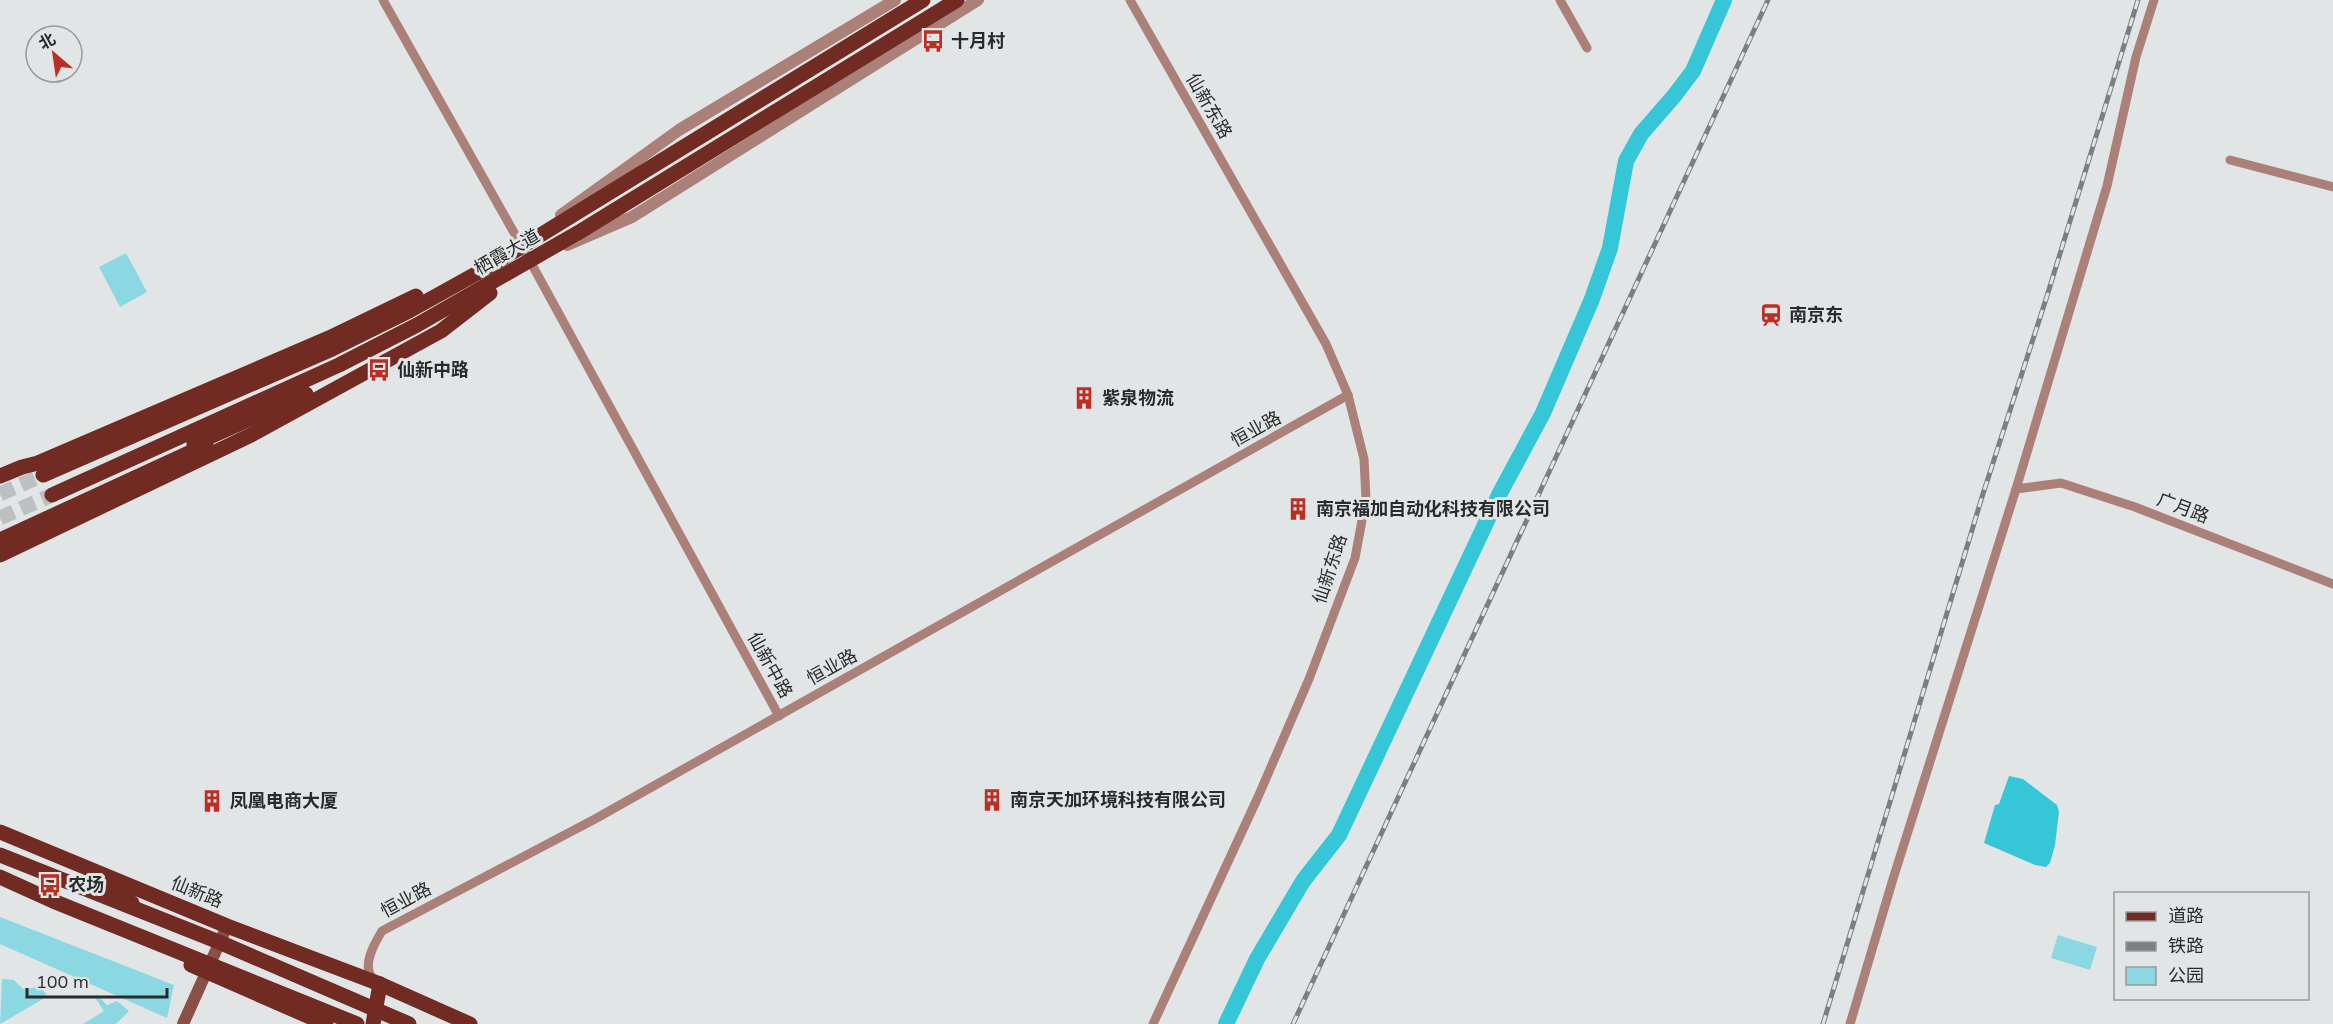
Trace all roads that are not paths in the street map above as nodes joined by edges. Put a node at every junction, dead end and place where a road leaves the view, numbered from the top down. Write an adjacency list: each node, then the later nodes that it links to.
1 (383, 0): 12 (street, 仙新中路)
2 (895, 0): 12 (street)
3 (923, 0): 12 (main road, 栖霞大道)
4 (957, 0): 13 (main road, 栖霞大道)
5 (978, 0): 13 (street)
6 (1130, 0): 15 (street, 仙新东路)
7 (1560, 0): 9 (street)
8 (2154, 0): 18 (street)
9 (1587, 48)
10 (2230, 160): 11 (street)
11 (2333, 187)
12 (522, 246): 13 (street, 仙新中路); 16 (main road); 17 (main road, 栖霞大道)
13 (530, 261): 14 (main road); 19 (main road, 栖霞大道); 24 (street, 仙新中路)
14 (369, 370): 20 (main road); 21 (main road); 22 (main road)
15 (1348, 395): 24 (street, 恒业路); 41 (street, 仙新东路)
16 (0, 475)
17 (43, 475)
18 (2016, 489): 23 (street, 广月路); 42 (street)
19 (52, 495)
20 (0, 533)
21 (0, 540)
22 (0, 555)
23 (2333, 584)
24 (779, 716): 34 (street, 恒业路)
25 (0, 832): 32 (main road, 仙新路)
26 (0, 837): 31 (main road, bridge)
27 (0, 855): 31 (main road, bridge)
28 (0, 877): 30 (main road, bridge)
29 (0, 886): 30 (main road, bridge); 33 (main road)
30 (53, 901): 37 (main road, bridge)
31 (156, 917): 39 (main road, bridge)
32 (227, 926): 33 (main road); 34 (main road, 仙新路)
33 (207, 971): 35 (main road); 36 (main road)
34 (380, 984): 38 (main road); 40 (main road, 仙新路)
35 (183, 1024)
36 (326, 1024)
37 (357, 1024)
38 (373, 1024)
39 (409, 1024)
40 (470, 1024)
41 (1152, 1024)
42 (1850, 1024)

